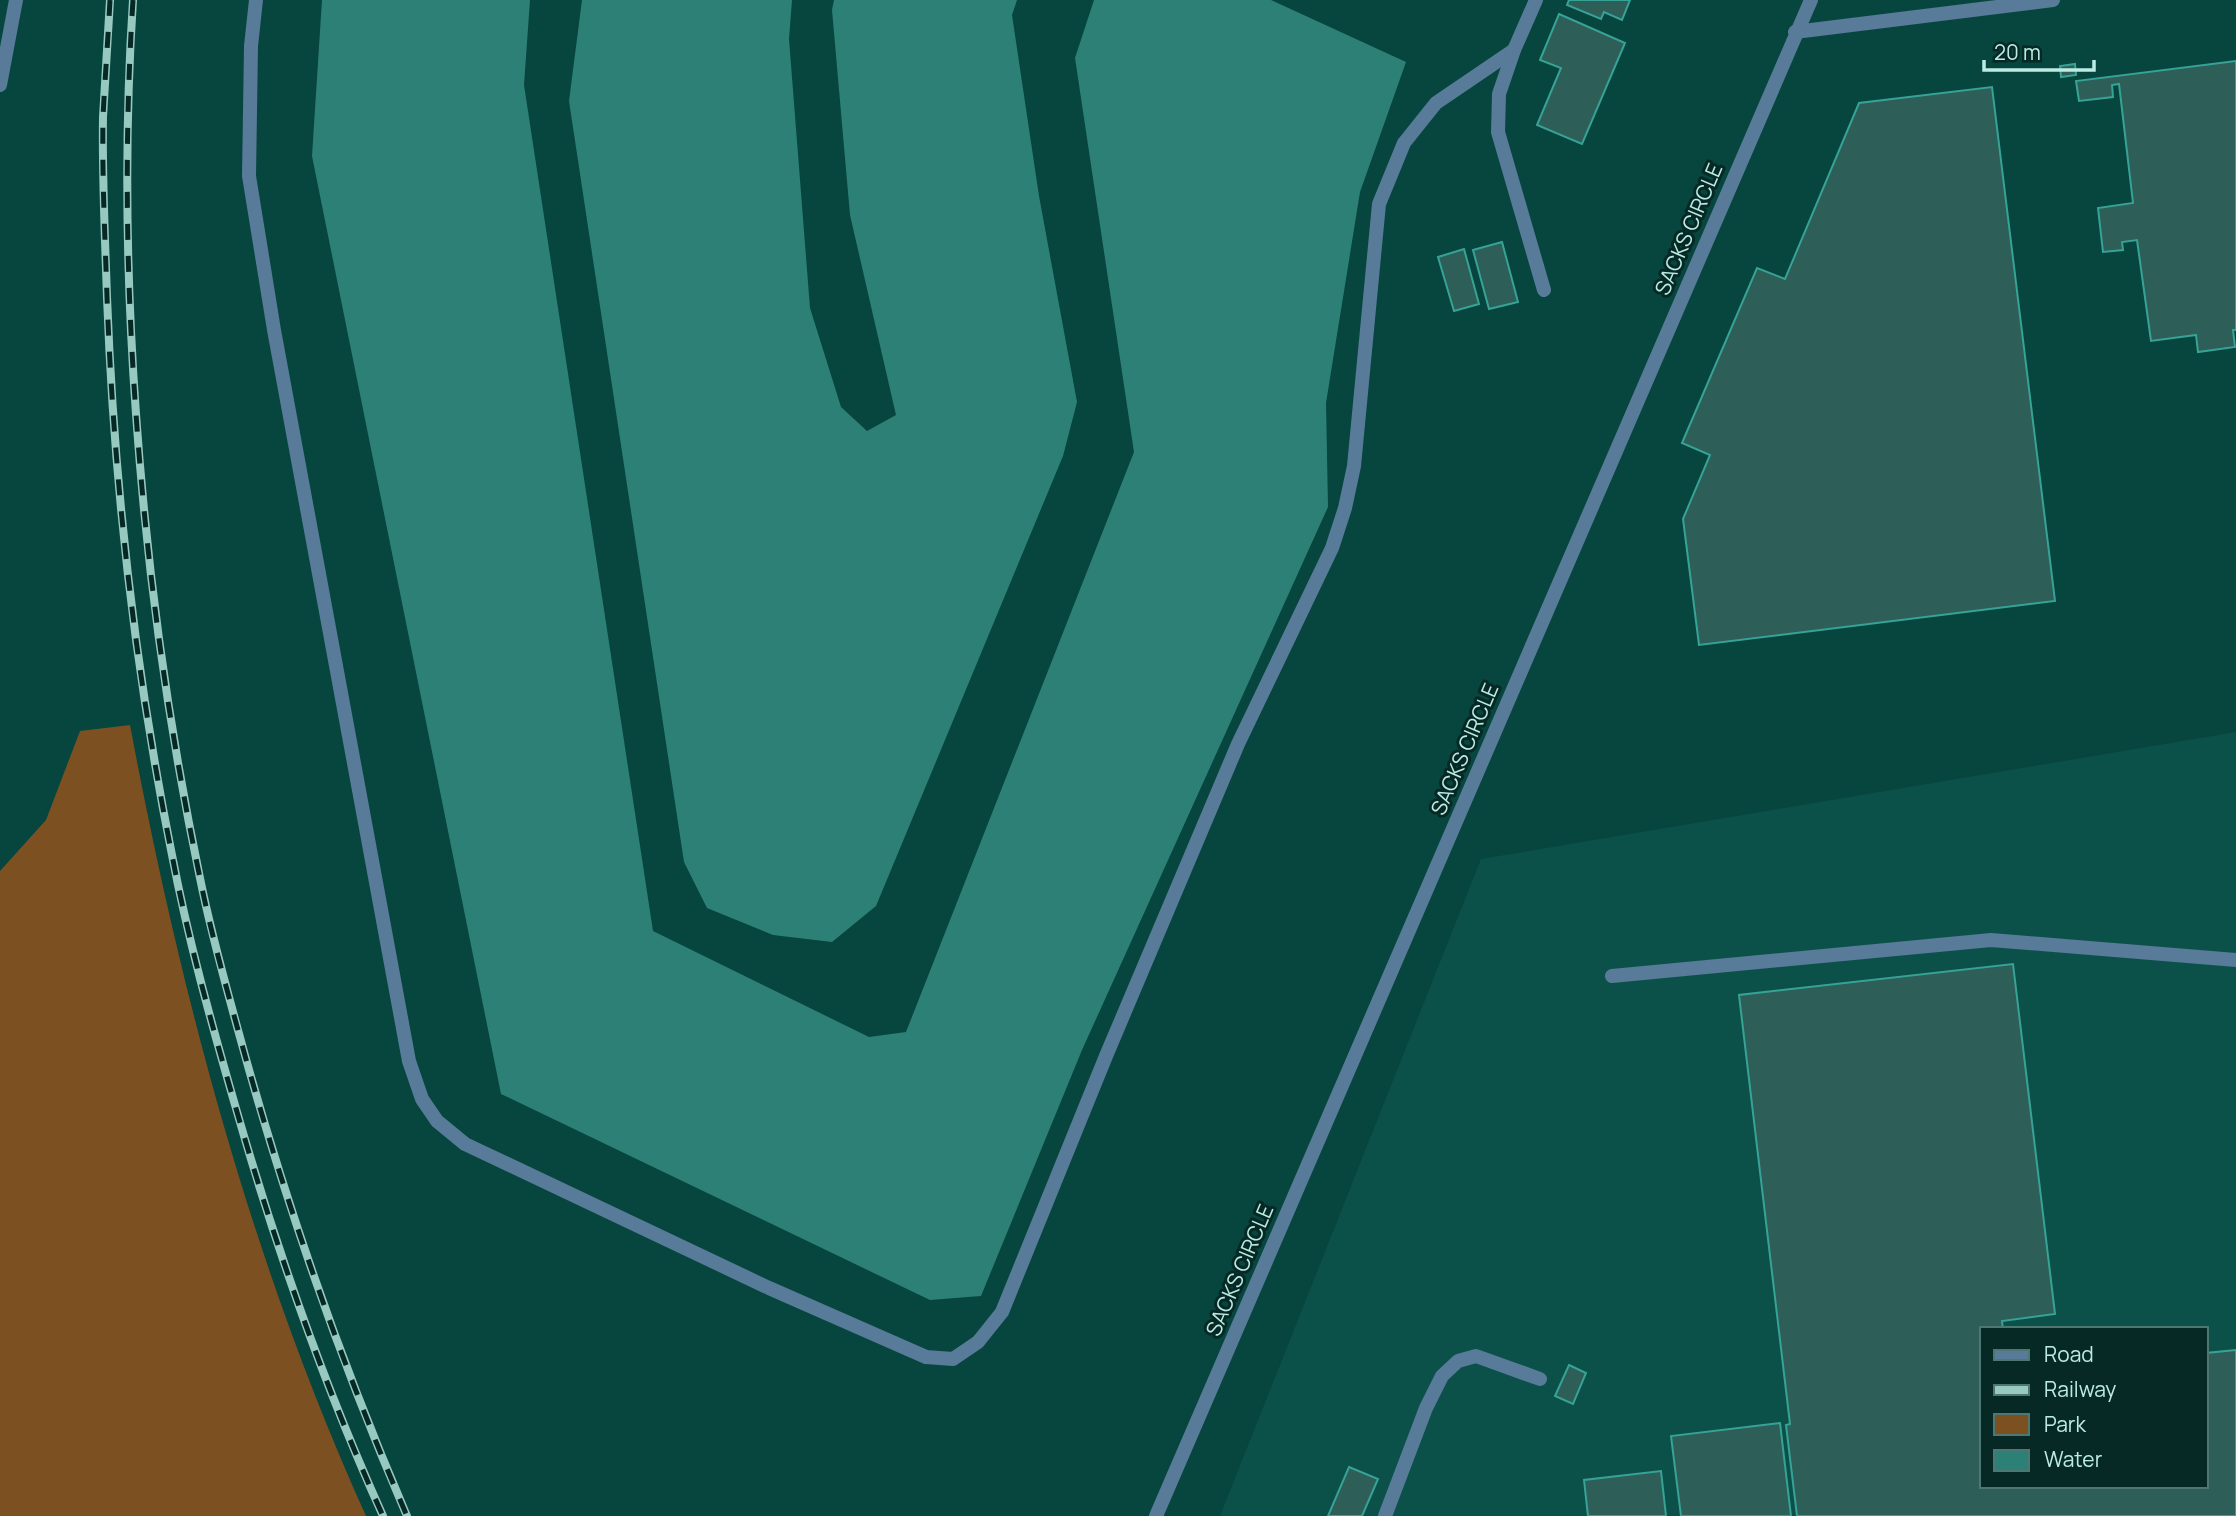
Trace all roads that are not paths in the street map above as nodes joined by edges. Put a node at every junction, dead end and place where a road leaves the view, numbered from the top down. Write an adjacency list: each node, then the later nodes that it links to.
1 (16, 0): 8 (street)
2 (256, 0): 7 (street)
3 (1536, 0): 7 (street)
4 (1811, 0): 6 (street, SACKS CIRCLE)
5 (2053, 0): 6 (street)
6 (1795, 32): 13 (street, SACKS CIRCLE)
7 (1514, 50): 9 (street)
8 (0, 85)
9 (1544, 290)
10 (2236, 960): 11 (street)
11 (1612, 976)
12 (1540, 1379): 14 (street)
13 (1156, 1516)
14 (1385, 1516)

